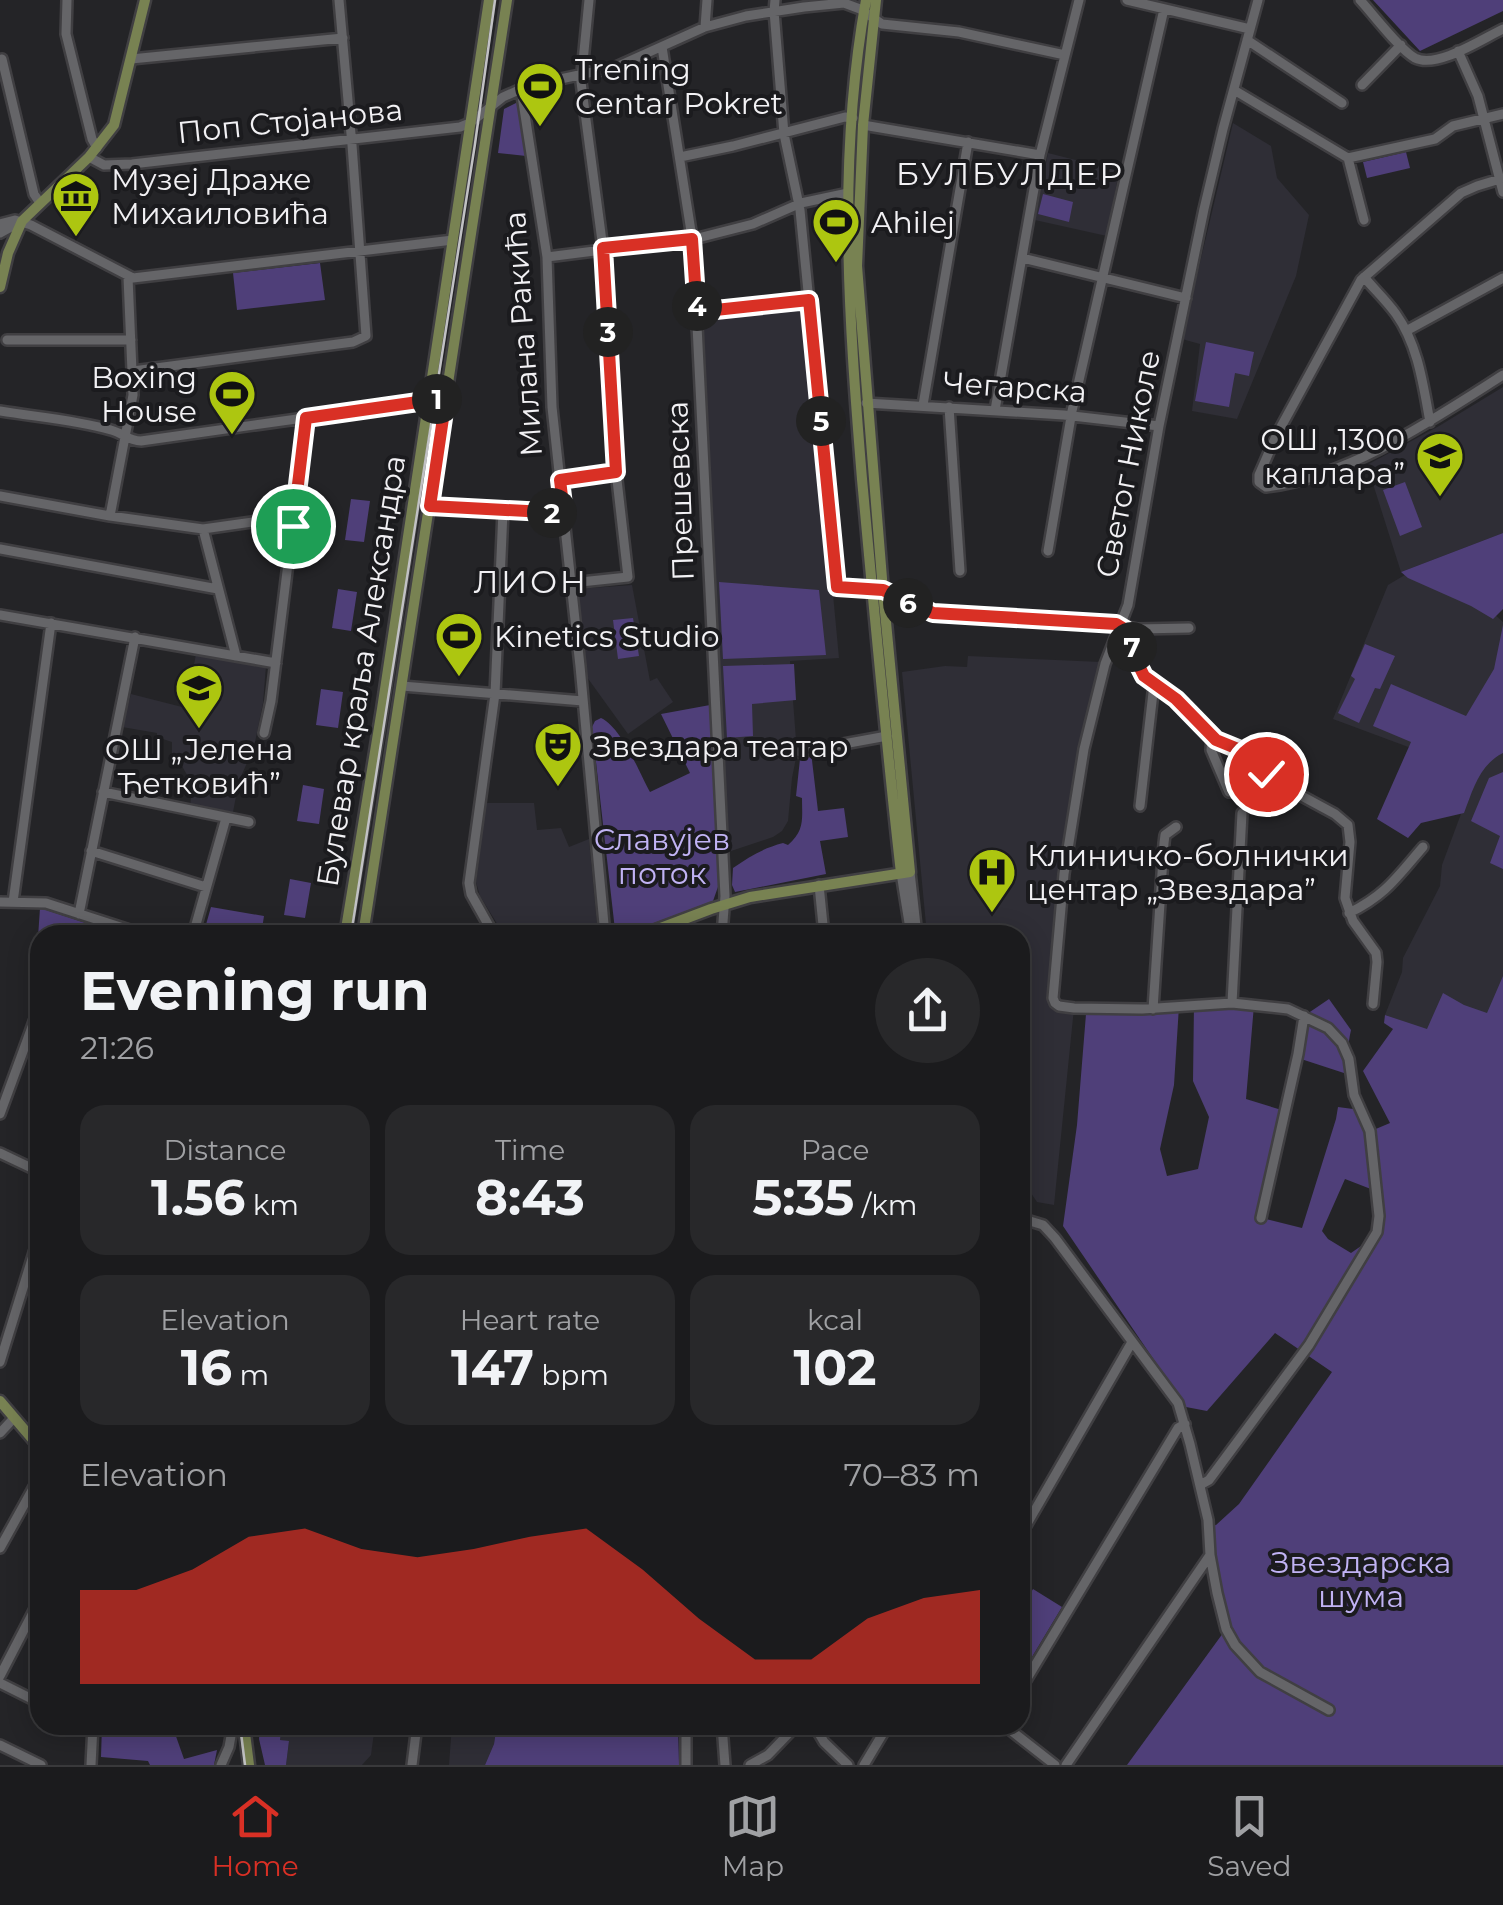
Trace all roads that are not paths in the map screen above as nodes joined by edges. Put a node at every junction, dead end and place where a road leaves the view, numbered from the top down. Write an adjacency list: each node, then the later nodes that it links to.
1 (145, 0): 25 (main road)
2 (339, 0): 19 (street)
3 (489, 0): 35 (main road, Булевар краља Александра)
4 (506, 0): 31 (main road, Булевар краља Александра)
5 (589, 0): 26 (street)
6 (707, 0): 16 (street)
7 (876, 0): 15 (main road)
8 (1079, 0): 23 (street)
9 (1127, 0): 14 (street)
10 (1258, 0): 18 (street, Светог Николе)
11 (1360, 0): 20 (street)
12 (67, 3): 39 (street)
13 (775, 6): 15 (street, Поп Стојанова); 16 (street, Поп Стојанова); 36 (street)
14 (1164, 9): 18 (street); 61 (street)
15 (868, 10): 23 (street, Поп Стојанова); 34 (main road)
16 (705, 27): 21 (street, Поп Стојанова)
17 (1503, 29): 22 (street)
18 (1248, 35): 29 (street, Светог Николе); 30 (street)
19 (343, 38): 25 (street); 37 (street)
20 (1401, 45): 22 (street); 27 (street)
21 (662, 47): 26 (street, Поп Стојанова); 41 (street, Прешевска)
22 (1458, 51): 33 (street)
23 (1066, 54): 40 (street)
24 (2, 58): 46 (street)
25 (131, 59): 39 (main road)
26 (580, 76): 28 (street, Поп Стојанова); 55 (street)
27 (1362, 85)
28 (521, 89): 31 (street, Поп Стојанова); 57 (street, Милана Ракића)
29 (1234, 90): 42 (street); 65 (street, Светог Николе)
30 (1342, 104)
31 (491, 106): 35 (street, Поп Стојанова); 73 (main road, Булевар краља Александра)
32 (1503, 114): 33 (street)
33 (1484, 118): 42 (street); 43 (street)
34 (858, 121): 36 (street); 38 (street); 45 (main road); 75 (main road)
35 (470, 123): 37 (street, Поп Стојанова); 53 (main road, Булевар краља Александра)
36 (784, 134): 41 (street); 47 (street)
37 (352, 139): 39 (street, Поп Стојанова); 56 (street)
38 (968, 142): 40 (street); 76 (street)
39 (93, 152): 46 (main road)
40 (1040, 155): 59 (street)
41 (680, 156): 52 (street, Прешевска)
42 (1348, 158): 48 (street)
43 (1500, 179): 44 (street); 62 (street)
44 (1503, 191)
45 (848, 193): 47 (street); 99 (main road)
46 (40, 203): 49 (main road)
47 (799, 204): 52 (street); 66 (street)
48 (1364, 220)
49 (22, 221): 50 (street); 51 (street); 58 (main road); 60 (street)
50 (0, 224)
51 (0, 233)
52 (692, 239): 55 (street); 67 (street, Прешевска)
53 (453, 240): 56 (street); 74 (main road, Булевар краља Александра)
54 (0, 246): 58 (main road)
55 (603, 248): 57 (street); 85 (street)
56 (361, 251): 60 (street); 71 (street)
57 (547, 256): 86 (street, Милана Ракића)
58 (6, 258): 64 (main road)
59 (1022, 258): 61 (street); 79 (street)
60 (128, 277): 70 (street)
61 (1102, 277): 65 (street); 80 (street)
62 (1364, 277): 68 (street); 82 (street)
63 (1503, 278): 68 (street)
64 (0, 287)
65 (1186, 298): 83 (street, Светог Николе)
66 (809, 300): 67 (street); 99 (street)
67 (697, 312): 129 (street, Прешевска)
68 (1406, 331): 82 (street)
69 (7, 340): 70 (street)
70 (131, 340): 71 (street)
71 (133, 371): 84 (street)
72 (1503, 375): 82 (street)
73 (446, 398): 74 (street); 88 (main road, Булевар краља Александра)
74 (428, 401): 81 (street); 134 (main road, Булевар краља Александра)
75 (866, 402): 76 (street, Чегарска); 99 (main road)
76 (923, 405): 77 (street, Чегарска)
77 (949, 407): 79 (street, Чегарска); 96 (street)
78 (0, 410): 84 (street)
79 (995, 410): 80 (street, Чегарска)
80 (1072, 416): 83 (street, Чегарска); 95 (street)
81 (306, 418): 84 (street); 92 (street)
82 (1430, 422)
83 (1159, 426): 102 (street, Светог Николе)
84 (124, 436): 91 (street)
85 (616, 472): 86 (street); 97 (street)
86 (560, 480): 90 (street, Милана Ракића)
87 (0, 496): 91 (street)
88 (430, 506): 89 (street); 108 (main road, Булевар краља Александра)
89 (502, 511): 90 (street); 109 (street)
90 (564, 513): 97 (street, Милана Ракића)
91 (110, 516): 93 (street)
92 (294, 516): 93 (street); 106 (street)
93 (203, 529): 98 (street)
94 (0, 549): 98 (street)
95 (1048, 551)
96 (960, 572)
97 (571, 582): 110 (street, Милана Ракића)
98 (218, 588): 105 (street)
99 (877, 590): 102 (street); 112 (main road); 124 (main road)
100 (0, 615): 101 (street)
101 (51, 624): 104 (street); 128 (street)
102 (1121, 626): 103 (street); 107 (street); 144 (street, Светог Николе)
103 (1188, 628)
104 (134, 637): 105 (street); 115 (street)
105 (236, 656): 106 (street)
106 (276, 663): 111 (street)
107 (1154, 684): 113 (street); 117 (street)
108 (402, 686): 109 (street); 135 (main road, Булевар краља Александра)
109 (495, 694): 110 (street); 136 (street)
110 (582, 701): 137 (street, Милана Ракића)
111 (264, 733)
112 (887, 736): 114 (street); 124 (main road)
113 (1212, 736): 116 (street); 130 (street)
114 (800, 752)
115 (103, 792): 119 (street); 123 (street)
116 (1228, 792)
117 (1140, 806)
118 (1242, 814): 142 (street)
119 (226, 818): 120 (street); 126 (street)
120 (249, 822)
121 (1176, 827): 144 (street)
122 (1423, 847): 130 (street)
123 (91, 851): 126 (street); 131 (street)
124 (906, 873): 125 (main road); 141 (street)
125 (819, 885): 129 (main road); 140 (street)
126 (206, 887): 133 (street)
127 (0, 902): 128 (street)
128 (13, 902): 131 (street)
129 (724, 904): 138 (main road); 139 (street, Прешевска)
130 (1349, 912): 143 (street)
131 (79, 914): 132 (street)
132 (106, 925)
133 (196, 925)
134 (347, 925)
135 (365, 925)
136 (488, 925)
137 (604, 925)
138 (668, 925)
139 (723, 925)
140 (823, 925)
141 (913, 925)
142 (1232, 1003): 144 (street); 145 (street)
143 (1373, 1004)
144 (1153, 1009)
145 (1304, 1016): 150 (street); 160 (street)
146 (30, 1038): 147 (street)
147 (0, 1114)
148 (0, 1153): 149 (street)
149 (30, 1167)
150 (1261, 1218)
151 (1030, 1221): 153 (street)
152 (30, 1265): 154 (street)
153 (1132, 1342): 157 (street); 162 (street)
154 (0, 1362)
155 (0, 1402): 156 (main road)
156 (14, 1418): 158 (street); 159 (main road)
157 (1185, 1424): 160 (street); 166 (street)
158 (0, 1433)
159 (30, 1436)
160 (1200, 1485): 164 (street)
161 (30, 1494): 163 (street)
162 (1030, 1519)
163 (0, 1548)
164 (1210, 1554): 169 (street); 192 (street)
165 (30, 1619): 167 (street)
166 (1030, 1674)
167 (0, 1679): 168 (street)
168 (30, 1697)
169 (1329, 1710)
170 (92, 1735): 183 (street)
171 (232, 1735): 184 (street)
172 (245, 1735): 185 (main road)
173 (416, 1735): 186 (street)
174 (686, 1735): 187 (street)
175 (723, 1735): 188 (street)
176 (787, 1735): 189 (street)
177 (819, 1735): 181 (street)
178 (882, 1735): 190 (street)
179 (1017, 1735): 191 (street)
180 (0, 1744): 182 (street)
181 (840, 1763)
182 (41, 1765)
183 (91, 1765)
184 (222, 1765)
185 (249, 1765)
186 (412, 1765)
187 (686, 1765)
188 (725, 1765)
189 (750, 1765)
190 (864, 1765)
191 (1055, 1765)
192 (1066, 1765)

